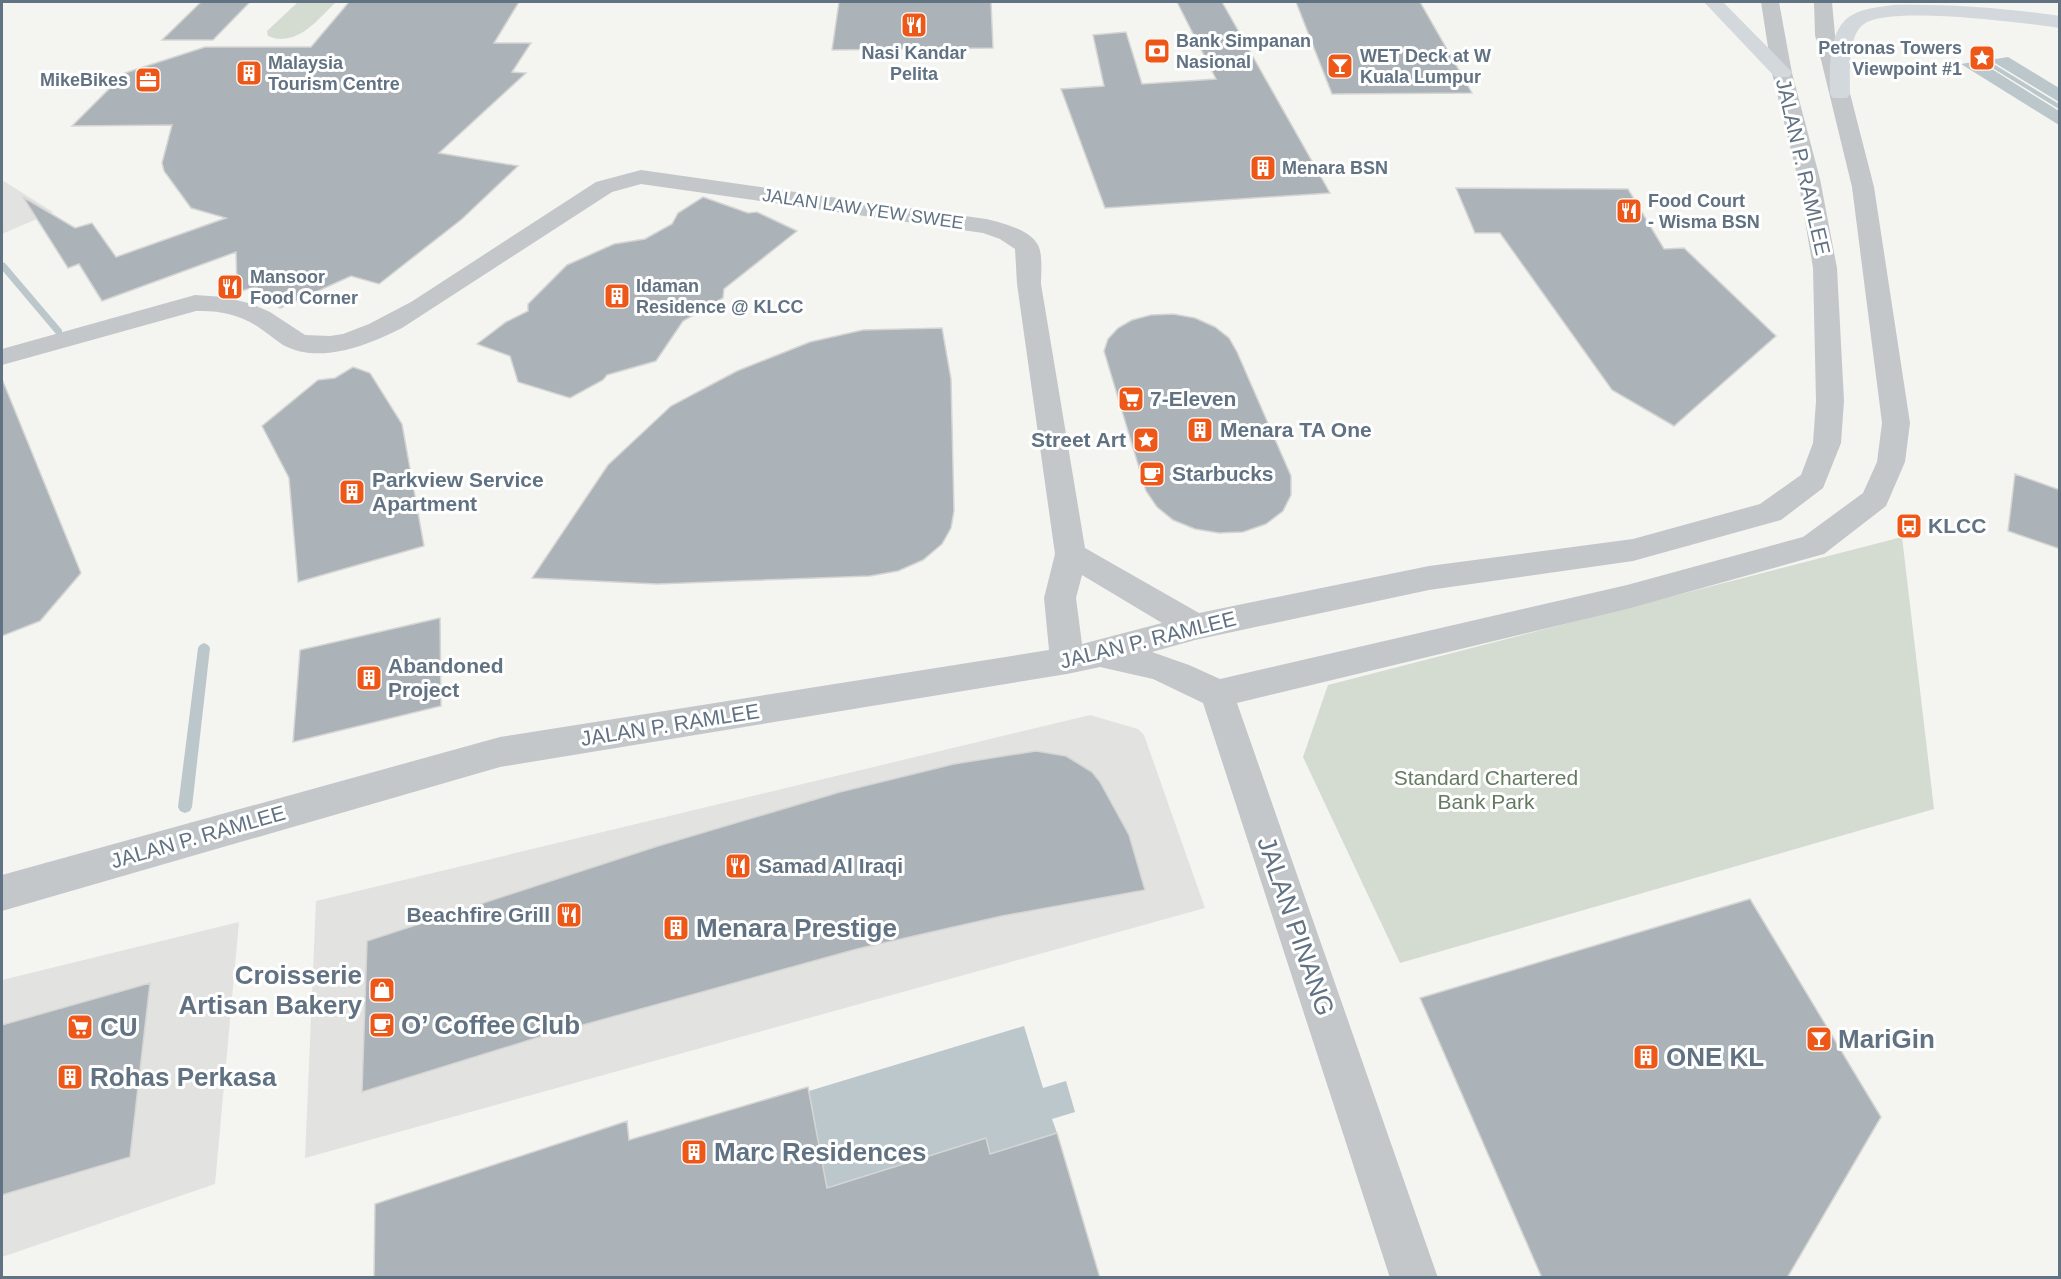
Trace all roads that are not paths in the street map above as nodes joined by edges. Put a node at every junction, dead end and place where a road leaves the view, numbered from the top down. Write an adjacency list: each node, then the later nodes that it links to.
1 (1713, 2): 7 (main road)
2 (1770, 2): 7 (street, JALAN P. RAMLEE)
3 (1823, 2): 8 (street)
4 (1989, 2): 5 (main road)
5 (2060, 17)
6 (2060, 22): 8 (main road)
7 (1782, 73): 11 (street, JALAN P. RAMLEE)
8 (1840, 94): 13 (street)
9 (2, 357): 10 (street, JALAN LAW YEW SWEE)
10 (1071, 554): 11 (street); 12 (street, JALAN LAW YEW SWEE)
11 (1195, 627): 12 (street, JALAN P. RAMLEE)
12 (1083, 658): 13 (street); 14 (street, JALAN P. RAMLEE)
13 (1216, 694): 15 (street, JALAN PINANG)
14 (2, 893)
15 (1414, 1278)

